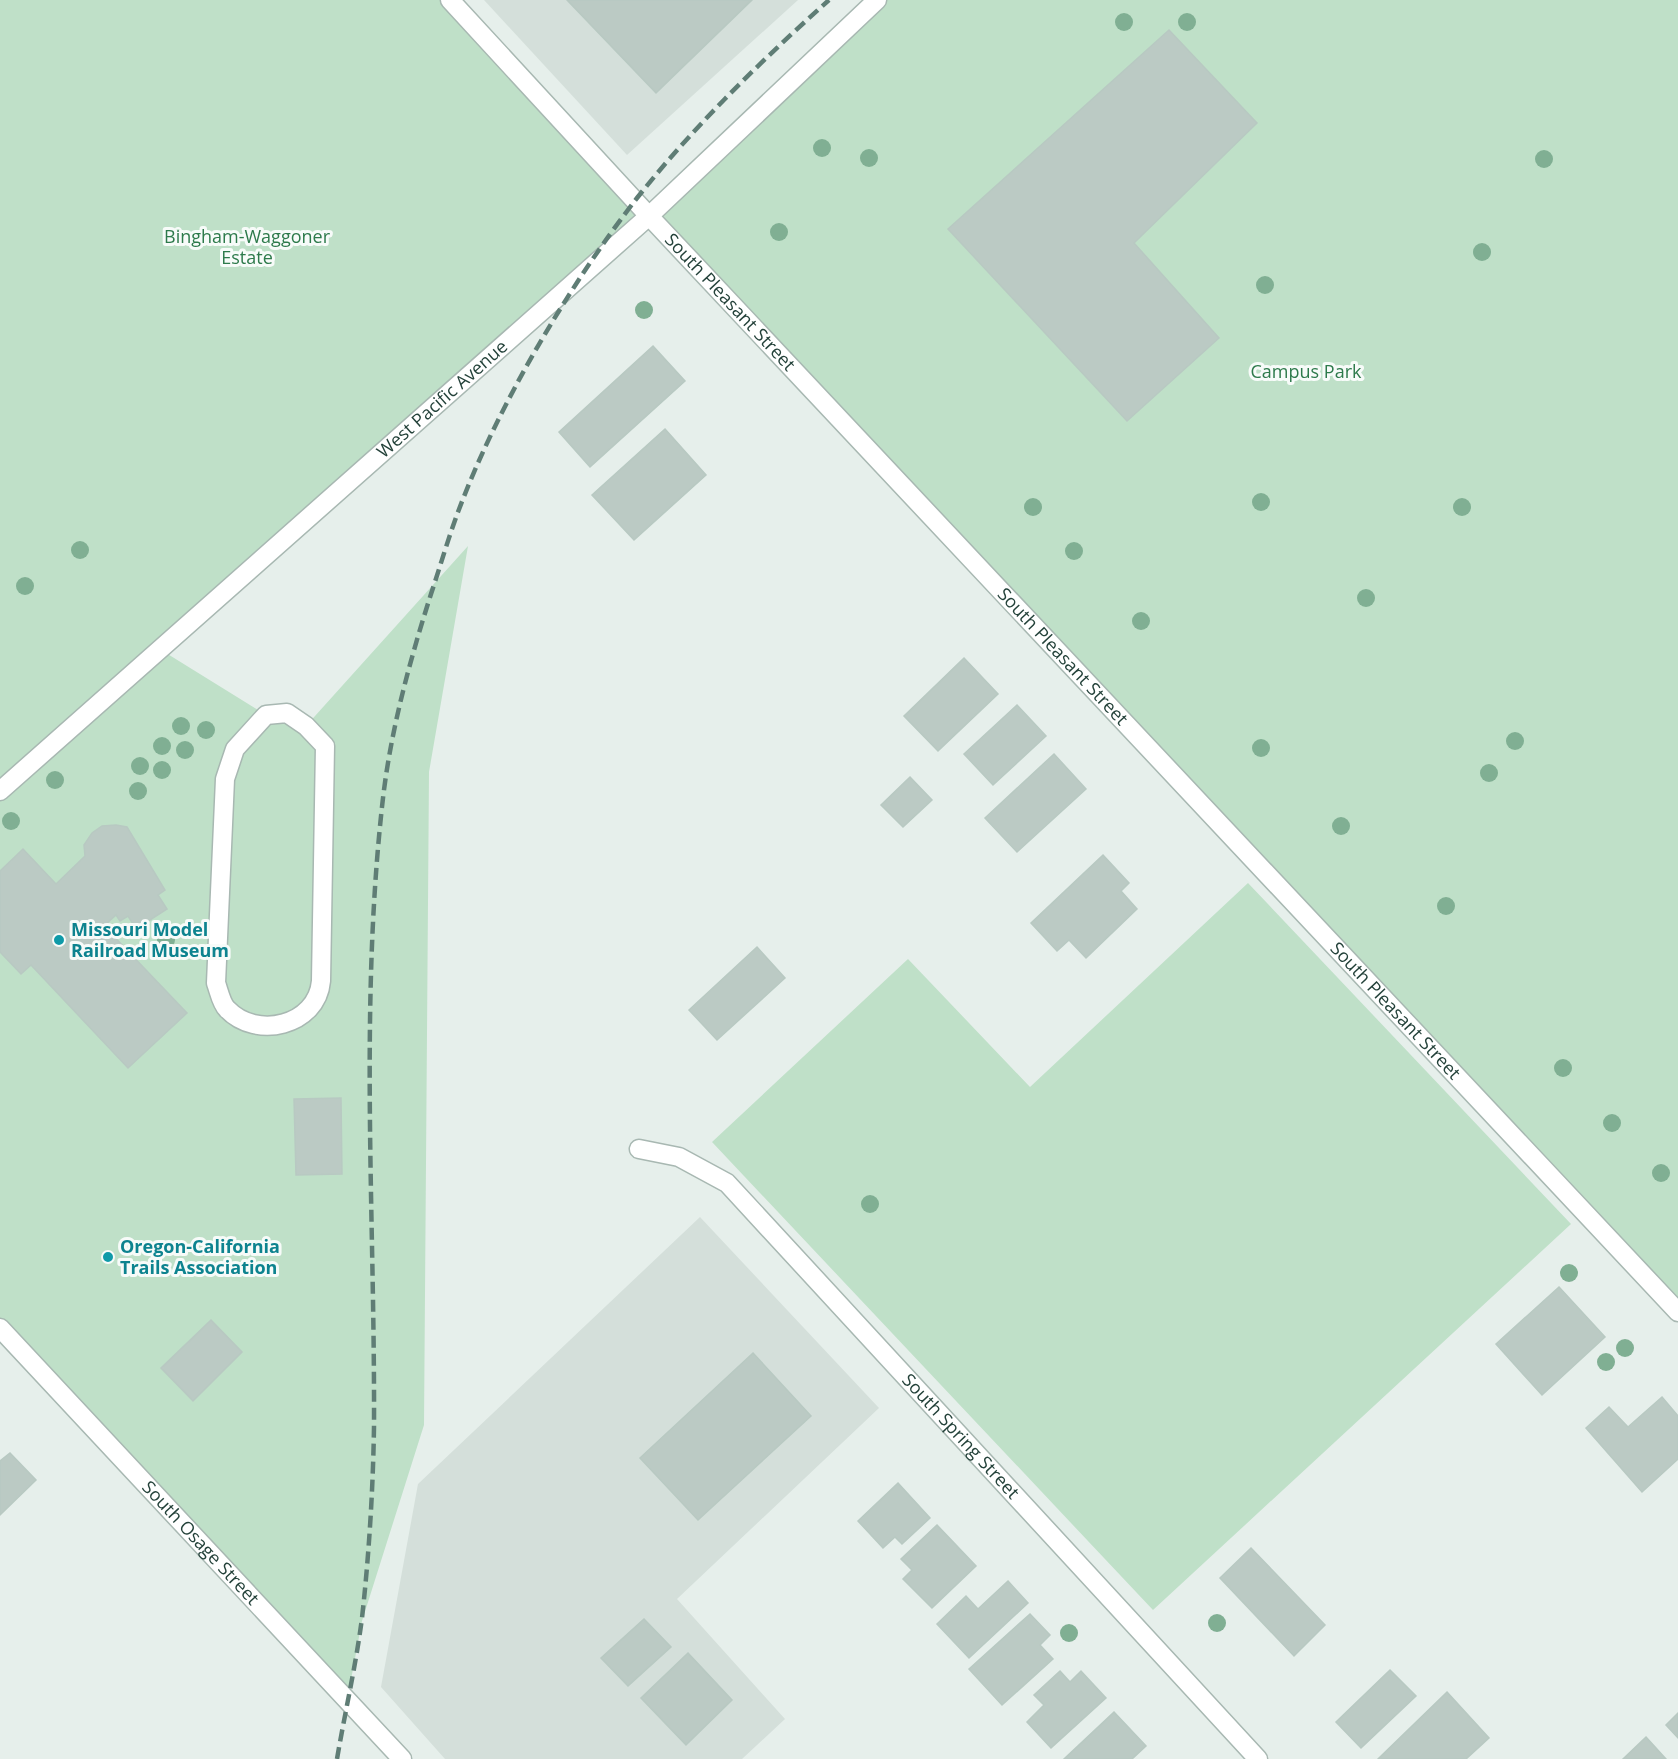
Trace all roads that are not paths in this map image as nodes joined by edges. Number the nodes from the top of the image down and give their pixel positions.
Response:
1 (450, 0) edge
2 (878, 0) edge
3 (649, 216) junction
4 (325, 746) joint
5 (0, 791) edge
6 (639, 1149) dead end
7 (1678, 1312) edge
8 (0, 1328) edge
9 (402, 1759) edge
10 (1258, 1759) edge

1 - 3 street, South Pleasant Street
2 - 3 street, West Pacific Avenue
3 - 5 street, West Pacific Avenue
3 - 7 street, South Pleasant Street
4 - 4 street
6 - 10 street, South Spring Street
8 - 9 street, South Osage Street

